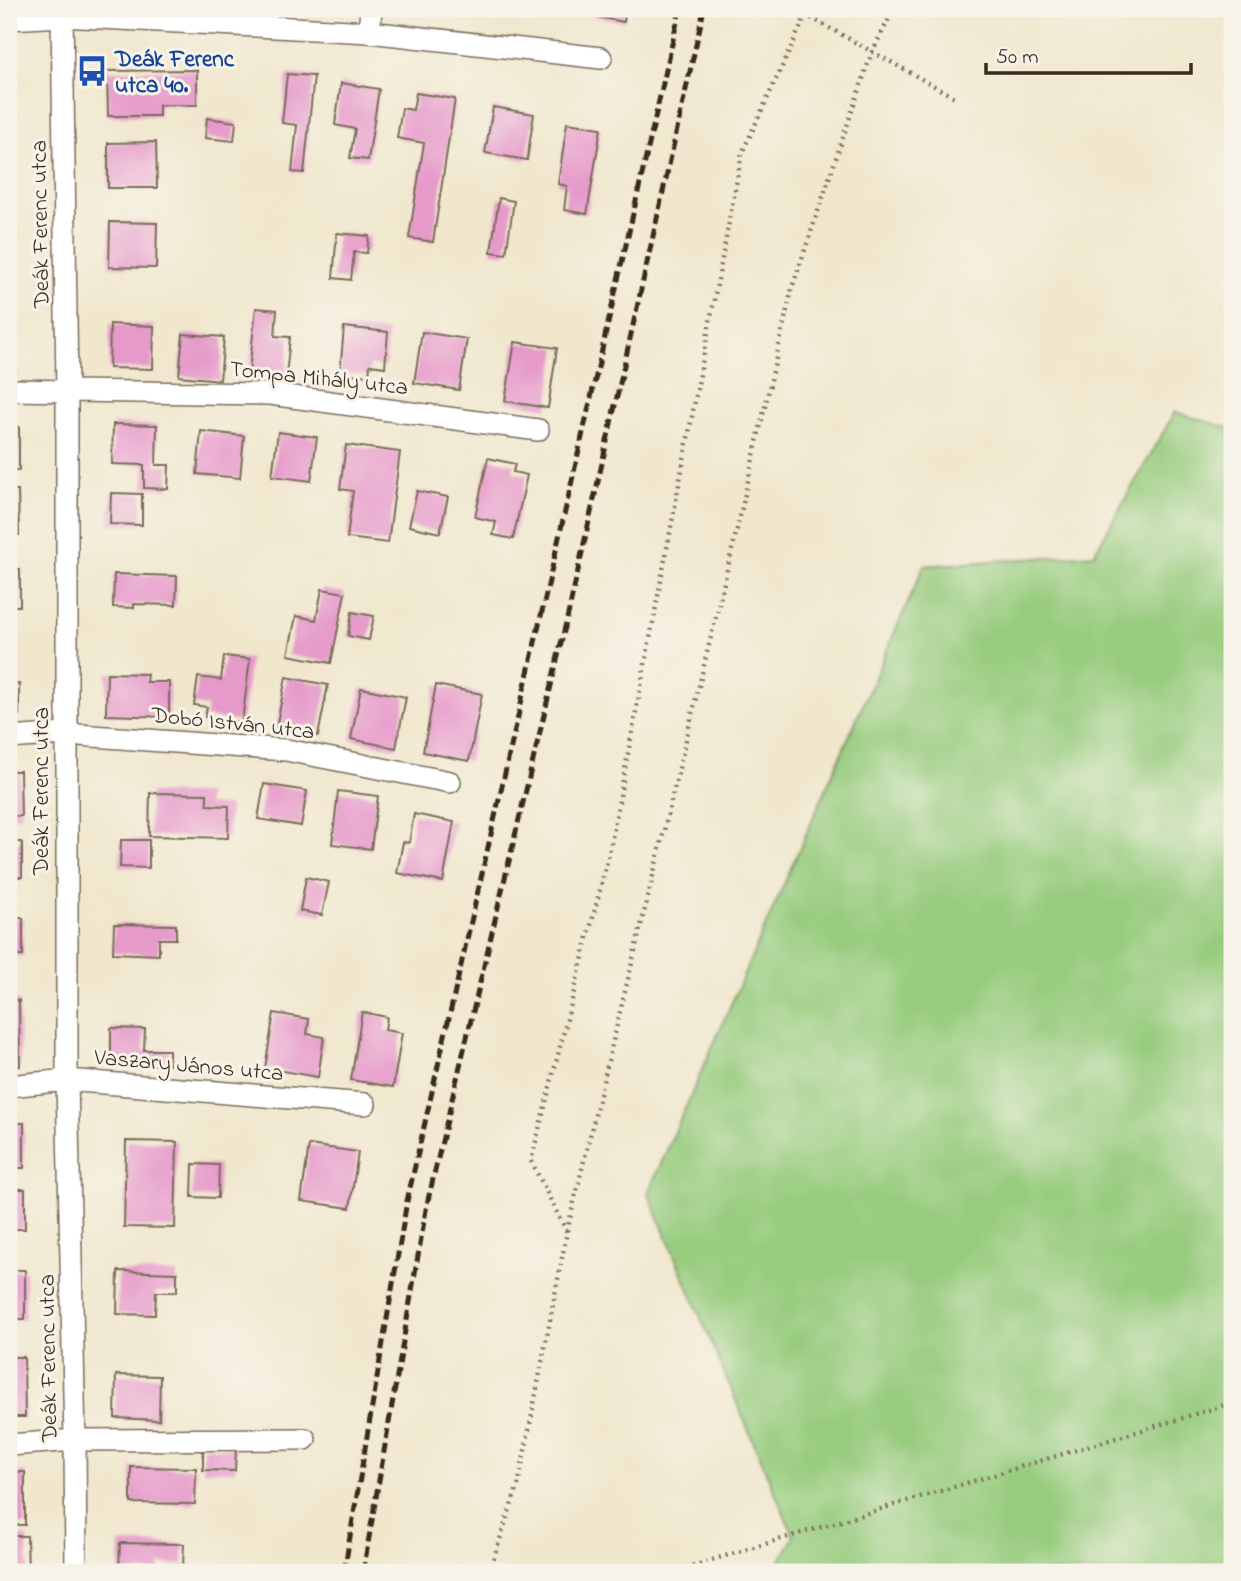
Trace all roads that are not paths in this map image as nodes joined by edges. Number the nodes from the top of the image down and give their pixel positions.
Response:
1 (371, 9) edge
2 (62, 12) edge
3 (9, 19) edge
4 (369, 32) junction
5 (601, 58) dead end
6 (9, 390) edge
7 (67, 390) junction
8 (538, 430) dead end
9 (65, 734) junction
10 (9, 738) edge
11 (450, 782) dead end
12 (67, 1080) junction
13 (9, 1086) edge
14 (365, 1104) dead end
15 (305, 1439) dead end
16 (75, 1440) junction
17 (9, 1445) edge
18 (76, 1572) edge

1 - 4 street
2 - 3 street
2 - 4 street
2 - 7 street, Deák Ferenc utca
4 - 5 street
6 - 7 street, Tompa Mihály utca
7 - 8 street, Tompa Mihály utca
7 - 9 street, Deák Ferenc utca
9 - 10 street, Dobó István utca
9 - 11 street, Dobó István utca
9 - 12 street, Deák Ferenc utca
12 - 13 street, Vaszary János utca
12 - 14 street, Vaszary János utca
12 - 16 street, Deák Ferenc utca
15 - 16 street
16 - 17 street
16 - 18 street, Deák Ferenc utca

